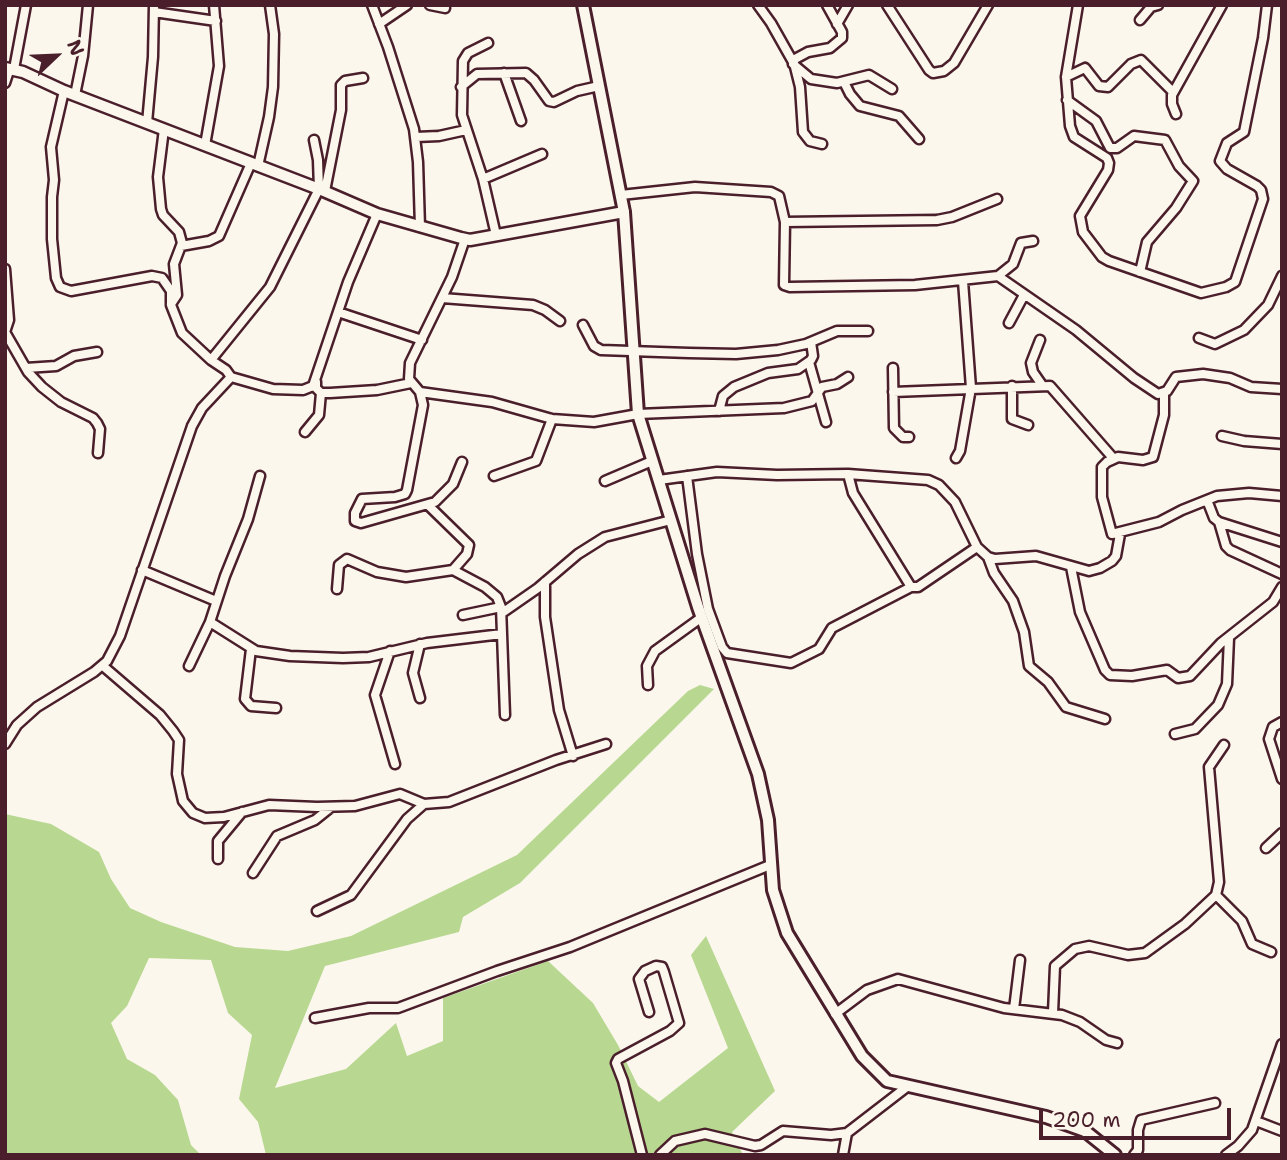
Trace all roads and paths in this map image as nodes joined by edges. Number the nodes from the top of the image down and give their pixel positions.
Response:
1 (26, 5) edge
2 (88, 5) edge
3 (214, 5) edge
4 (270, 5) edge
5 (372, 5) edge
6 (407, 5) edge
7 (430, 5) edge
8 (583, 5) edge
9 (758, 5) edge
10 (827, 5) edge
11 (848, 5) edge
12 (887, 5) edge
13 (988, 5) edge
14 (1078, 5) edge
15 (1158, 5) edge
16 (1222, 5) edge
17 (1266, 5) edge
18 (445, 8) dead end
19 (154, 9) edge
20 (1140, 20) dead end
21 (216, 21) junction
22 (379, 24) junction
23 (837, 24) junction
24 (488, 43) dead end
25 (794, 64) junction
26 (10, 69) edge
27 (504, 73) junction
28 (1066, 77) junction
29 (363, 78) dead end
30 (844, 82) junction
31 (5, 83) edge
32 (599, 86) junction
33 (461, 87) junction
34 (892, 89) dead end
35 (64, 91) junction
36 (1173, 92) junction
37 (75, 95) junction
38 (1068, 100) junction
39 (1176, 114) dead end
40 (521, 121) dead end
41 (147, 123) junction
42 (164, 129) junction
43 (466, 130) junction
44 (416, 137) junction
45 (919, 139) dead end
46 (314, 141) dead end
47 (822, 144) dead end
48 (205, 145) junction
49 (542, 154) dead end
50 (254, 165) junction
51 (483, 179) junction
52 (322, 190) junction
53 (621, 195) junction
54 (997, 199) dead end
55 (624, 212) junction
56 (377, 214) junction
57 (785, 222) junction
58 (420, 227) junction
59 (496, 235) junction
60 (465, 239) junction
61 (1033, 241) dead end
62 (181, 246) junction
63 (5, 269) edge
64 (1140, 272) junction
65 (999, 276) junction
66 (1282, 276) edge
67 (963, 281) junction
68 (1024, 295) junction
69 (442, 298) junction
70 (170, 305) junction
71 (338, 312) junction
72 (560, 321) dead end
73 (1009, 323) dead end
74 (583, 325) dead end
75 (868, 331) dead end
76 (5, 332) edge
77 (1199, 338) dead end
78 (422, 340) junction
79 (1040, 340) dead end
80 (811, 342) junction
81 (633, 350) junction
82 (97, 352) dead end
83 (211, 360) junction
84 (809, 362) junction
85 (26, 368) junction
86 (893, 368) dead end
87 (231, 377) junction
88 (848, 377) dead end
89 (316, 382) junction
90 (411, 383) junction
91 (1042, 385) junction
92 (1012, 386) junction
93 (971, 387) junction
94 (1282, 389) edge
95 (420, 392) junction
96 (893, 392) junction
97 (321, 393) junction
98 (818, 393) junction
99 (1164, 394) junction
100 (719, 411) junction
101 (638, 414) junction
102 (552, 419) junction
103 (826, 422) dead end
104 (1028, 425) dead end
105 (305, 432) dead end
106 (1222, 436) dead end
107 (909, 437) dead end
108 (1282, 444) edge
109 (98, 453) dead end
110 (956, 458) dead end
111 (1113, 458) junction
112 (652, 461) junction
113 (462, 462) dead end
114 (849, 474) junction
115 (260, 476) dead end
116 (494, 476) dead end
117 (687, 476) junction
118 (659, 480) junction
119 (604, 481) dead end
120 (1282, 496) edge
121 (1207, 500) junction
122 (428, 505) junction
123 (671, 520) junction
124 (1219, 522) junction
125 (1120, 534) junction
126 (1282, 541) edge
127 (977, 547) junction
128 (988, 557) junction
129 (1071, 567) junction
130 (142, 570) junction
131 (453, 570) junction
132 (1282, 574) edge
133 (545, 582) junction
134 (911, 587) junction
135 (1282, 587) edge
136 (337, 590) dead end
137 (216, 601) junction
138 (501, 610) junction
139 (463, 615) dead end
140 (702, 617) junction
141 (210, 622) junction
142 (502, 634) junction
143 (1229, 638) junction
144 (421, 644) junction
145 (248, 647) junction
146 (390, 652) junction
147 (103, 666) junction
148 (189, 666) dead end
149 (648, 685) dead end
150 (420, 698) dead end
151 (276, 708) dead end
152 (505, 715) dead end
153 (1105, 719) dead end
154 (1282, 722) edge
155 (1175, 734) dead end
156 (5, 744) edge
157 (606, 744) dead end
158 (1224, 745) dead end
159 (573, 756) junction
160 (395, 764) dead end
161 (1282, 779) edge
162 (424, 804) junction
163 (330, 808) junction
164 (242, 812) junction
165 (1282, 833) edge
166 (1266, 848) dead end
167 (218, 859) dead end
168 (770, 864) junction
169 (253, 873) dead end
170 (1216, 895) junction
171 (317, 911) dead end
172 (1271, 953) dead end
173 (1020, 960) dead end
174 (1014, 1009) junction
175 (649, 1012) dead end
176 (1053, 1013) junction
177 (835, 1014) junction
178 (315, 1018) dead end
179 (1117, 1043) dead end
180 (1282, 1044) edge
181 (908, 1086) junction
182 (1214, 1103) dead end
183 (1256, 1121) junction
184 (1282, 1131) edge
185 (847, 1133) junction
186 (642, 1155) edge
187 (660, 1155) edge
188 (844, 1155) edge
189 (1115, 1155) edge
190 (1134, 1155) edge
191 (1226, 1155) edge

1 - 26 street
2 - 37 street
3 - 21 street
4 - 50 street
5 - 22 street
6 - 22 street
7 - 18 street
8 - 32 main road
9 - 25 street
10 - 23 street
11 - 23 street
12 - 13 street
14 - 28 street
15 - 20 street
16 - 36 street
17 - 64 street
19 - 21 street
19 - 41 street
21 - 48 street
22 - 44 street
23 - 25 street
24 - 33 street
25 - 30 street
25 - 47 street
26 - 31 street
26 - 35 street
27 - 32 street
27 - 33 street
27 - 40 street
28 - 36 street
28 - 38 street
29 - 52 street
30 - 34 street
30 - 45 street
32 - 53 main road
33 - 43 street
35 - 37 street
35 - 70 street
36 - 39 street
37 - 41 street
38 - 64 street
38 - 64 street
41 - 42 street
42 - 48 street
42 - 62 street
43 - 44 street
43 - 51 street
44 - 58 street
46 - 52 street
48 - 50 street
49 - 51 street
50 - 52 street
50 - 62 street
51 - 59 street
52 - 56 street
52 - 83 street
53 - 55 main road
53 - 57 street
54 - 57 street
55 - 59 street
55 - 81 main road
56 - 58 street
56 - 71 street
57 - 67 street
58 - 60 street
59 - 60 street
60 - 69 street
61 - 65 street
62 - 70 street
63 - 76 street
65 - 67 street
65 - 68 street
66 - 77 street
67 - 93 street
68 - 73 street
68 - 99 street
69 - 72 street
69 - 78 street
70 - 83 street
71 - 78 street
71 - 89 street
74 - 81 street
75 - 80 street
76 - 85 street
78 - 90 street
79 - 91 street
80 - 81 street
80 - 84 street
81 - 101 main road
82 - 85 street
83 - 87 street
84 - 98 street
84 - 100 street
85 - 109 street
86 - 96 street
87 - 89 street
87 - 130 street
88 - 98 street
89 - 97 street
90 - 95 street
90 - 97 street
91 - 92 street
91 - 111 street
92 - 93 street
92 - 104 street
93 - 96 street
93 - 110 street
94 - 99 street
95 - 102 street
95 - 122 street
96 - 107 street
97 - 105 street
98 - 100 street
98 - 103 street
99 - 111 street
100 - 101 street
101 - 102 street
101 - 112 main road
102 - 116 street
106 - 108 street
111 - 125 street
112 - 118 main road
112 - 119 street
113 - 122 street
114 - 117 street
114 - 127 street
114 - 134 street
115 - 137 street
117 - 118 street
117 - 134 street
118 - 123 main road
120 - 121 street
121 - 124 street
121 - 125 street
122 - 131 street
123 - 133 street
123 - 140 main road
124 - 126 street
124 - 132 street
125 - 129 street
127 - 128 street
127 - 134 street
128 - 129 street
128 - 153 street
129 - 143 street
130 - 137 street
130 - 147 street
131 - 136 street
131 - 138 street
133 - 138 street
133 - 159 street
135 - 143 street
137 - 141 street
138 - 139 street
138 - 142 street
140 - 149 street
140 - 168 main road
141 - 145 street
141 - 148 street
142 - 144 street
142 - 152 street
143 - 155 street
144 - 146 street
144 - 150 street
145 - 146 street
145 - 151 street
146 - 160 street
147 - 156 street
147 - 164 street
154 - 161 street
157 - 159 street
158 - 170 street
159 - 162 street
162 - 163 street
162 - 171 street
163 - 164 street
163 - 169 street
164 - 167 street
165 - 166 street
168 - 177 main road
168 - 178 street
170 - 172 street
170 - 176 street
173 - 174 street
174 - 176 street
174 - 177 street
175 - 186 street
176 - 179 street
177 - 181 main road
180 - 183 street
181 - 185 street
181 - 189 main road
182 - 190 street
183 - 184 street
183 - 191 street
185 - 187 street
185 - 188 street

